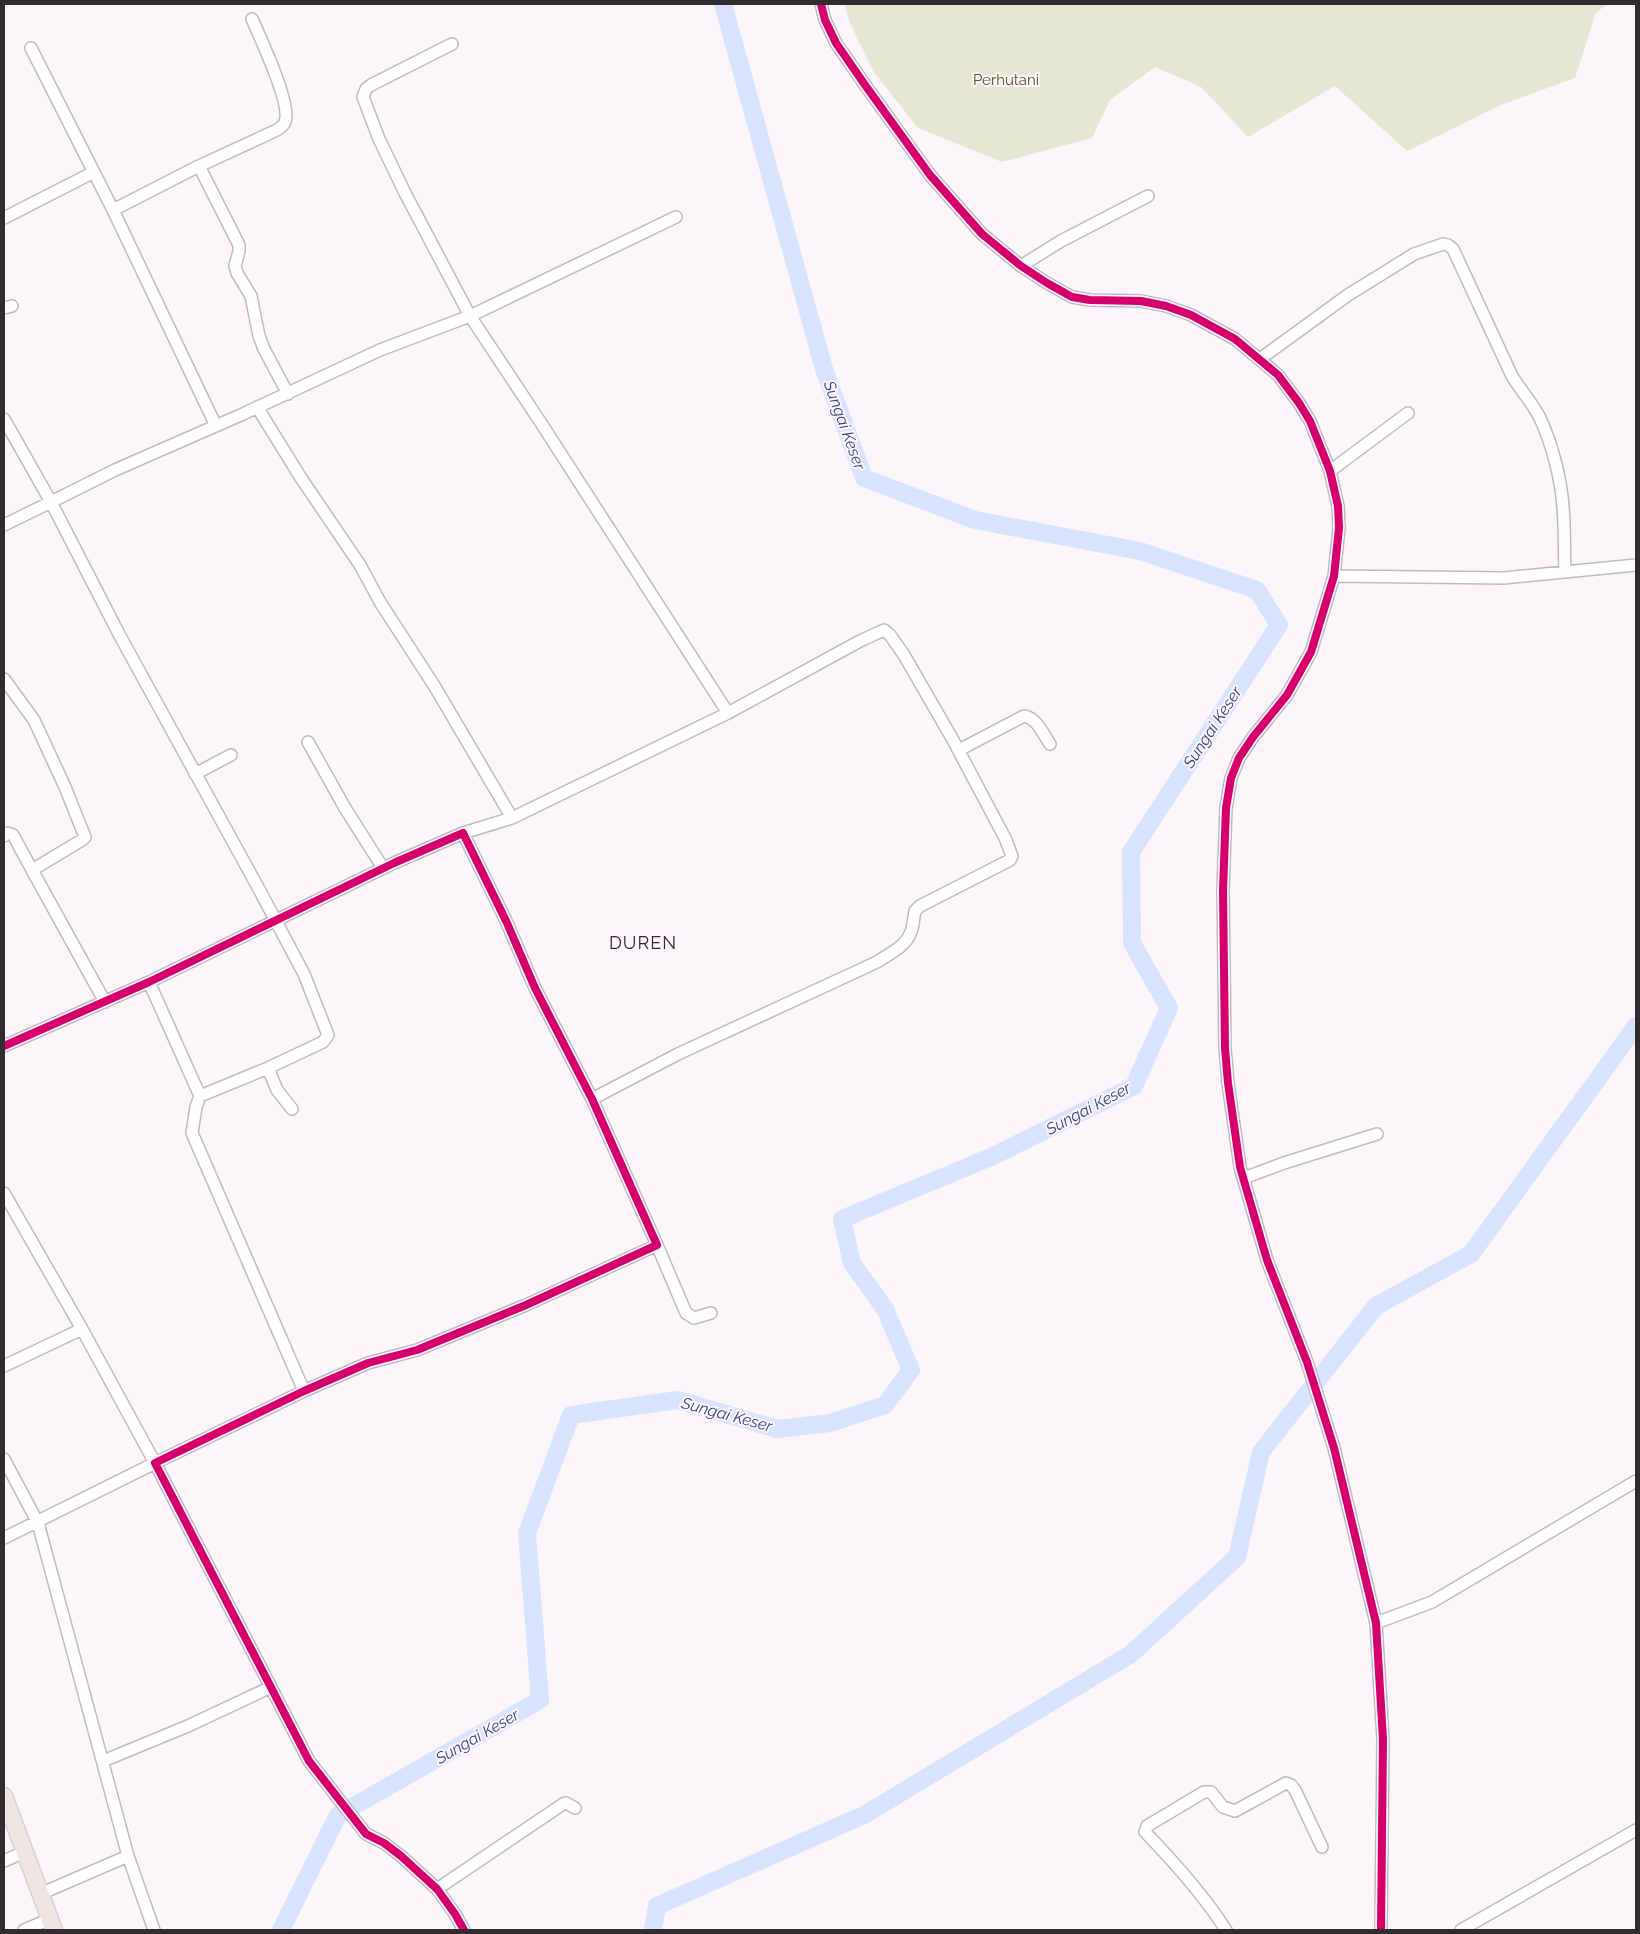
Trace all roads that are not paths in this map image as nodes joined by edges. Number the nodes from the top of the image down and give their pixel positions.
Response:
1 (820, 4) edge
2 (252, 18) dead end
3 (452, 44) dead end
4 (31, 48) dead end
5 (199, 166) junction
6 (92, 173) junction
7 (1148, 196) dead end
8 (113, 210) junction
9 (676, 217) dead end
10 (4, 218) edge
11 (1022, 266) junction
12 (470, 316) junction
13 (1260, 359) junction
14 (288, 394) junction
15 (257, 407) junction
16 (1408, 413) dead end
17 (4, 419) edge
18 (216, 426) junction
19 (1330, 471) junction
20 (51, 502) junction
21 (4, 525) edge
22 (1636, 565) edge
23 (1565, 572) junction
24 (1334, 576) junction
25 (4, 679) edge
26 (728, 713) junction
27 (308, 742) dead end
28 (1050, 744) dead end
29 (959, 750) junction
30 (231, 755) dead end
31 (195, 774) junction
32 (512, 818) junction
33 (462, 833) junction
34 (4, 836) edge
35 (383, 868) junction
36 (32, 870) junction
37 (276, 921) junction
38 (149, 982) junction
39 (105, 1002) junction
40 (4, 1046) edge
41 (268, 1068) junction
42 (200, 1096) junction
43 (592, 1099) junction
44 (292, 1109) dead end
45 (1377, 1134) dead end
46 (1244, 1178) junction
47 (4, 1193) edge
48 (657, 1245) junction
49 (711, 1313) dead end
50 (82, 1329) junction
51 (4, 1366) edge
52 (304, 1391) junction
53 (4, 1459) edge
54 (155, 1463) junction
55 (1636, 1481) edge
56 (38, 1523) junction
57 (4, 1538) edge
58 (1376, 1623) junction
59 (271, 1688) junction
60 (103, 1761) junction
61 (4, 1796) edge
62 (575, 1808) dead end
63 (1636, 1830) edge
64 (1322, 1847) dead end
65 (24, 1852) junction
66 (128, 1856) junction
67 (4, 1861) edge
68 (437, 1889) junction
69 (40, 1894) junction
70 (52, 1925) edge
71 (24, 1930) edge
72 (154, 1930) edge
73 (464, 1930) edge
74 (1226, 1930) edge
75 (1381, 1930) edge
76 (1461, 1930) edge

1 - 11 street
2 - 5 street
3 - 12 street
4 - 6 street
5 - 8 street
5 - 14 street
6 - 8 street
6 - 10 street
7 - 11 street
8 - 18 street
9 - 12 street
11 - 13 street
12 - 14 street
12 - 26 street
13 - 19 street
13 - 23 street
14 - 15 street
15 - 18 street
15 - 32 street
16 - 19 street
17 - 20 street
18 - 20 street
19 - 24 street
20 - 21 street
20 - 31 street
22 - 23 street
23 - 24 street
24 - 46 street
25 - 36 street
26 - 29 street
26 - 32 street
27 - 35 street
28 - 29 street
29 - 43 street
30 - 31 street
31 - 37 street
32 - 33 street
33 - 35 street
33 - 43 street
34 - 36 street
35 - 37 street
36 - 39 street
37 - 38 street
37 - 41 street
38 - 39 street
38 - 42 street
39 - 40 street
41 - 42 street
41 - 44 street
42 - 52 street
43 - 48 street
45 - 46 street
46 - 58 street
47 - 50 street
48 - 49 street
48 - 52 street
50 - 51 street
50 - 54 street
52 - 54 street
53 - 56 street
54 - 56 street
54 - 59 street
55 - 58 street
56 - 57 street
56 - 60 street
58 - 75 street
59 - 60 street
59 - 68 street
60 - 66 street
61 - 65 highway
62 - 68 street
63 - 76 street
64 - 74 street
65 - 67 street
65 - 69 highway
66 - 69 street
66 - 72 street
68 - 73 street
69 - 70 highway
70 - 71 street

